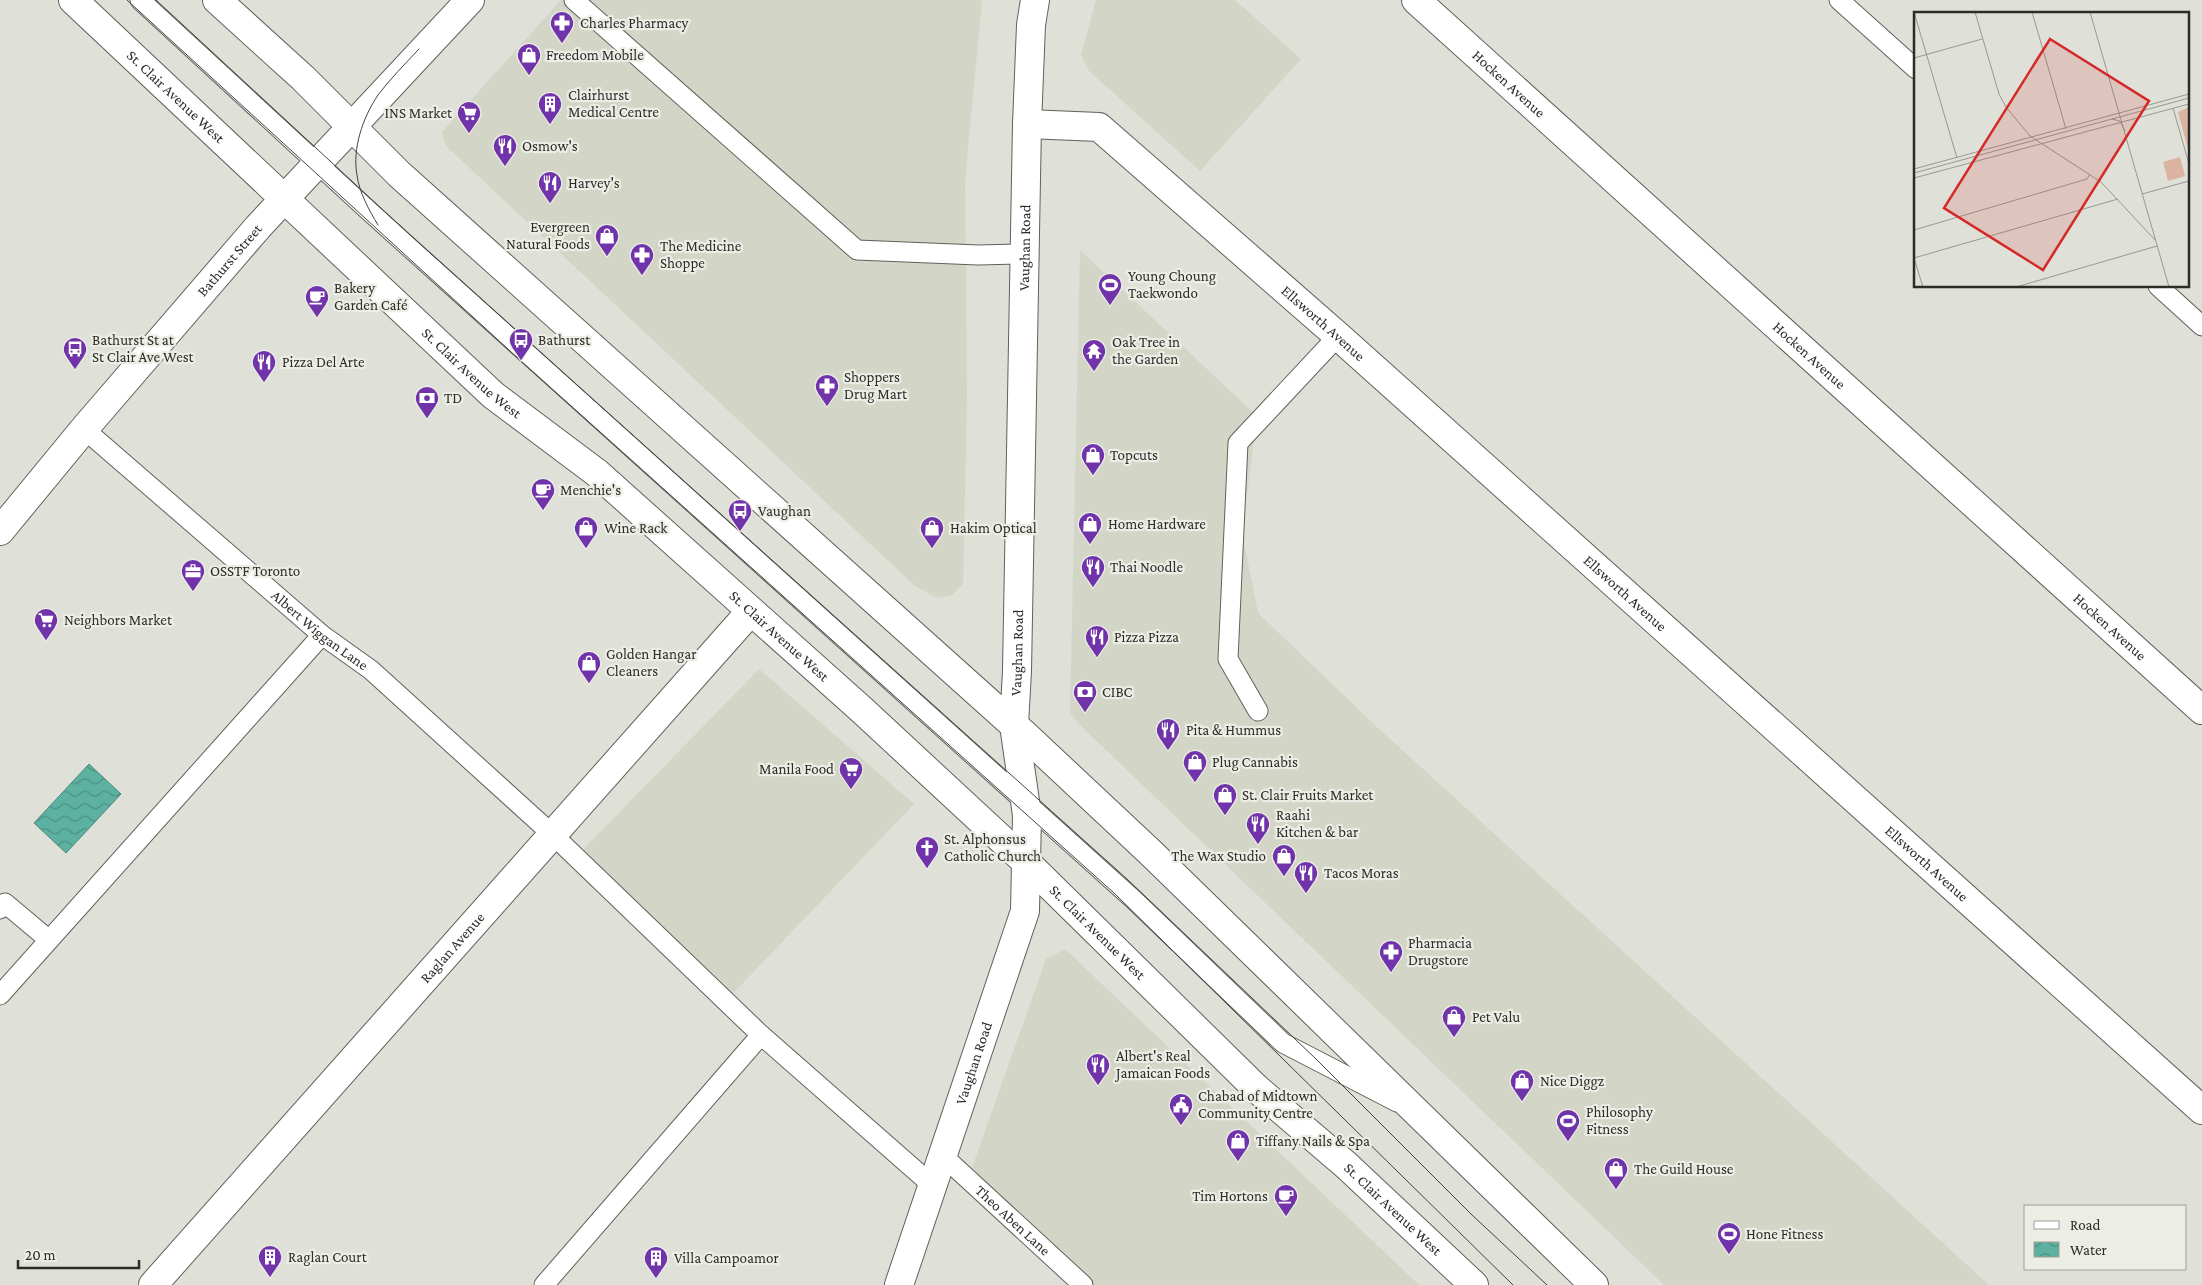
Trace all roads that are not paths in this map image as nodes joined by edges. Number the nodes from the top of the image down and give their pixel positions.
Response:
1 (73, 0) edge
2 (140, 0) edge
3 (217, 0) edge
4 (470, 0) edge
5 (574, 0) edge
6 (1035, 0) edge
7 (1416, 0) edge
8 (1840, 0) edge
9 (1914, 67) edge
10 (1027, 124) junction
11 (351, 126) junction
12 (319, 163) junction
13 (284, 199) junction
14 (1023, 254) junction
15 (2160, 288) edge
16 (2202, 326) edge
17 (1338, 336) junction
18 (84, 430) junction
19 (0, 531) edge
20 (751, 611) junction
21 (322, 635) junction
22 (2202, 710) edge
23 (1258, 711) dead end
24 (1014, 725) junction
25 (1024, 801) junction
26 (553, 835) junction
27 (1027, 863) junction
28 (0, 909) edge
29 (49, 940) junction
30 (0, 995) edge
31 (761, 1035) junction
32 (2202, 1110) edge
33 (1414, 1112) junction
34 (943, 1156) junction
35 (932, 1185) junction
36 (153, 1285) edge
37 (544, 1285) edge
38 (898, 1285) edge
39 (1083, 1285) edge
40 (1474, 1285) edge
41 (1594, 1285) edge

1 - 13 street, St. Clair Avenue West
2 - 12 lane
3 - 11 street
4 - 11 street, Bathurst Street
5 - 14 lane
6 - 10 street, Vaughan Road
7 - 22 street, Hocken Avenue
8 - 9 lane
10 - 14 street, Vaughan Road
10 - 17 street, Ellsworth Avenue
11 - 12 street, Bathurst Street
11 - 24 street
12 - 13 street, Bathurst Street
12 - 25 lane
13 - 18 street, Bathurst Street
13 - 20 street, St. Clair Avenue West
14 - 24 street, Vaughan Road
15 - 16 lane
17 - 23 lane
17 - 32 street, Ellsworth Avenue
18 - 19 street, Bathurst Street
18 - 21 lane, Albert Wiggan Lane
20 - 26 street, Raglan Avenue
20 - 27 street, St. Clair Avenue West
21 - 26 lane, Albert Wiggan Lane
21 - 29 lane
24 - 25 street, Vaughan Road
24 - 33 street
25 - 27 street, Vaughan Road
25 - 33 lane
26 - 31 lane, Albert Wiggan Lane
26 - 36 street, Raglan Avenue
27 - 34 street, Vaughan Road
27 - 40 street, St. Clair Avenue West
28 - 29 lane
29 - 30 lane
31 - 35 lane, Albert Wiggan Lane
31 - 37 lane
33 - 41 street
34 - 35 street, Vaughan Road
34 - 39 lane, Theo Aben Lane
35 - 38 street, Vaughan Road

